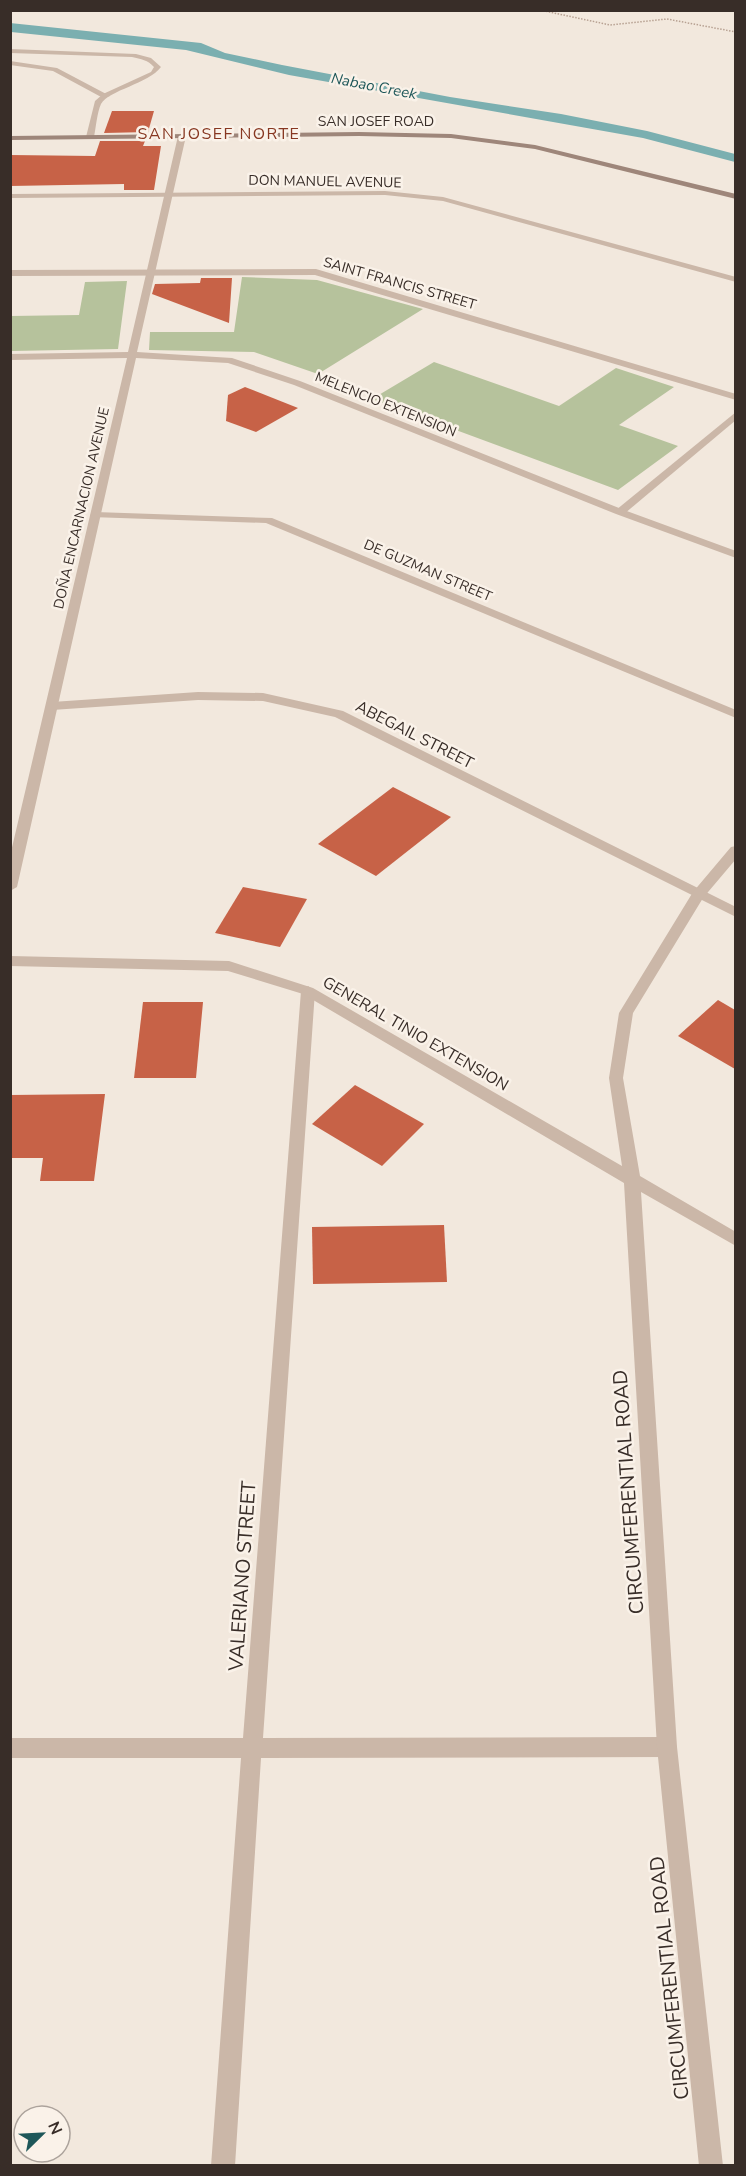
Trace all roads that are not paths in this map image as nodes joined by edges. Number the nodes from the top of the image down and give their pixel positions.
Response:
1 (10, 51) edge
2 (10, 63) edge
3 (106, 96) junction
4 (182, 136) junction
5 (90, 137) junction
6 (10, 138) edge
7 (168, 194) junction
8 (10, 196) edge
9 (735, 197) edge
10 (151, 271) junction
11 (10, 273) edge
12 (735, 280) edge
13 (132, 355) junction
14 (10, 357) edge
15 (735, 397) edge
16 (735, 415) edge
17 (620, 512) junction
18 (95, 515) junction
19 (735, 555) edge
20 (52, 706) junction
21 (735, 715) edge
22 (735, 850) edge
23 (10, 887) edge
24 (698, 895) junction
25 (735, 913) edge
26 (10, 961) edge
27 (308, 991) junction
28 (632, 1178) junction
29 (735, 1240) edge
30 (252, 1747) junction
31 (667, 1747) junction
32 (10, 1748) edge
33 (223, 2166) edge
34 (711, 2166) edge

1 - 3 street
2 - 3 street
3 - 5 street
4 - 5 main road, SAN JOSEF ROAD
4 - 7 street, DOÑA ENCARNACION AVENUE
4 - 9 main road, SAN JOSEF ROAD
5 - 6 main road, SAN JOSEF ROAD
7 - 8 street, DON MANUEL AVENUE
7 - 10 street, DOÑA ENCARNACION AVENUE
7 - 12 street, DON MANUEL AVENUE
10 - 11 street, SAINT FRANCIS STREET
10 - 13 street, DOÑA ENCARNACION AVENUE
10 - 15 street, SAINT FRANCIS STREET
13 - 14 street, MELENCIO EXTENSION
13 - 17 street, MELENCIO EXTENSION
13 - 18 street, DOÑA ENCARNACION AVENUE
16 - 17 street
17 - 19 street, MELENCIO EXTENSION
18 - 20 street, DOÑA ENCARNACION AVENUE
18 - 21 street, DE GUZMAN STREET
20 - 23 street, DOÑA ENCARNACION AVENUE
20 - 24 street, ABEGAIL STREET
22 - 24 street, CIRCUMFERENTIAL ROAD
24 - 25 street, ABEGAIL STREET
24 - 28 street, CIRCUMFERENTIAL ROAD
26 - 27 street, GENERAL TINIO EXTENSION
27 - 28 street, GENERAL TINIO EXTENSION
27 - 30 street, VALERIANO STREET
28 - 29 street, GENERAL TINIO EXTENSION
28 - 31 street, CIRCUMFERENTIAL ROAD
30 - 31 street
30 - 32 street
30 - 33 street, VALERIANO STREET
31 - 34 street, CIRCUMFERENTIAL ROAD

